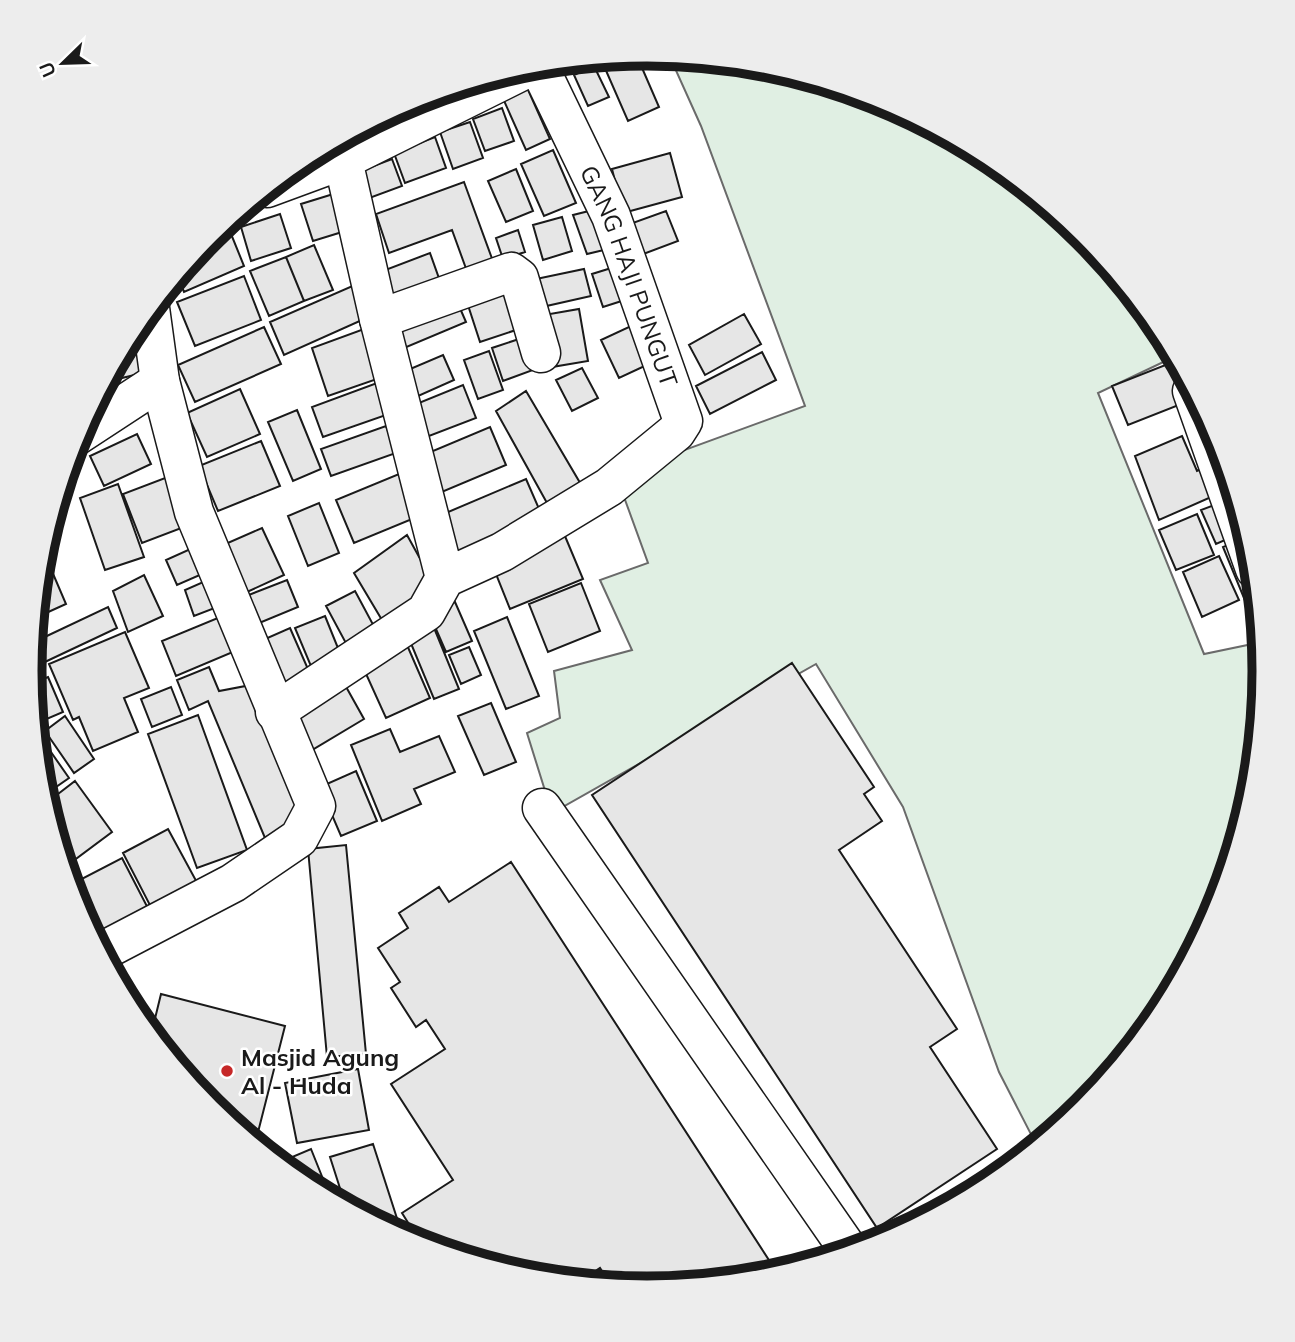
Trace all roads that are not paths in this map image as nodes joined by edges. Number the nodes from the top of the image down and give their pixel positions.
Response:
1 (543, 75) edge
2 (474, 91) edge
3 (344, 148) edge
4 (341, 149) edge
5 (379, 319) junction
6 (152, 323) edge
7 (541, 353) dead end
8 (160, 381) junction
9 (95, 424) edge
10 (445, 578) junction
11 (275, 712) junction
12 (542, 808) dead end
13 (109, 948) edge
14 (844, 1243) edge

1 - 10 street, GANG HAJI PUNGUT
2 - 3 street, GANG HAJI PUNGUT
4 - 5 street
5 - 7 street
5 - 10 street
6 - 8 street
8 - 9 street
8 - 11 street
10 - 11 street
11 - 13 street
12 - 14 street

